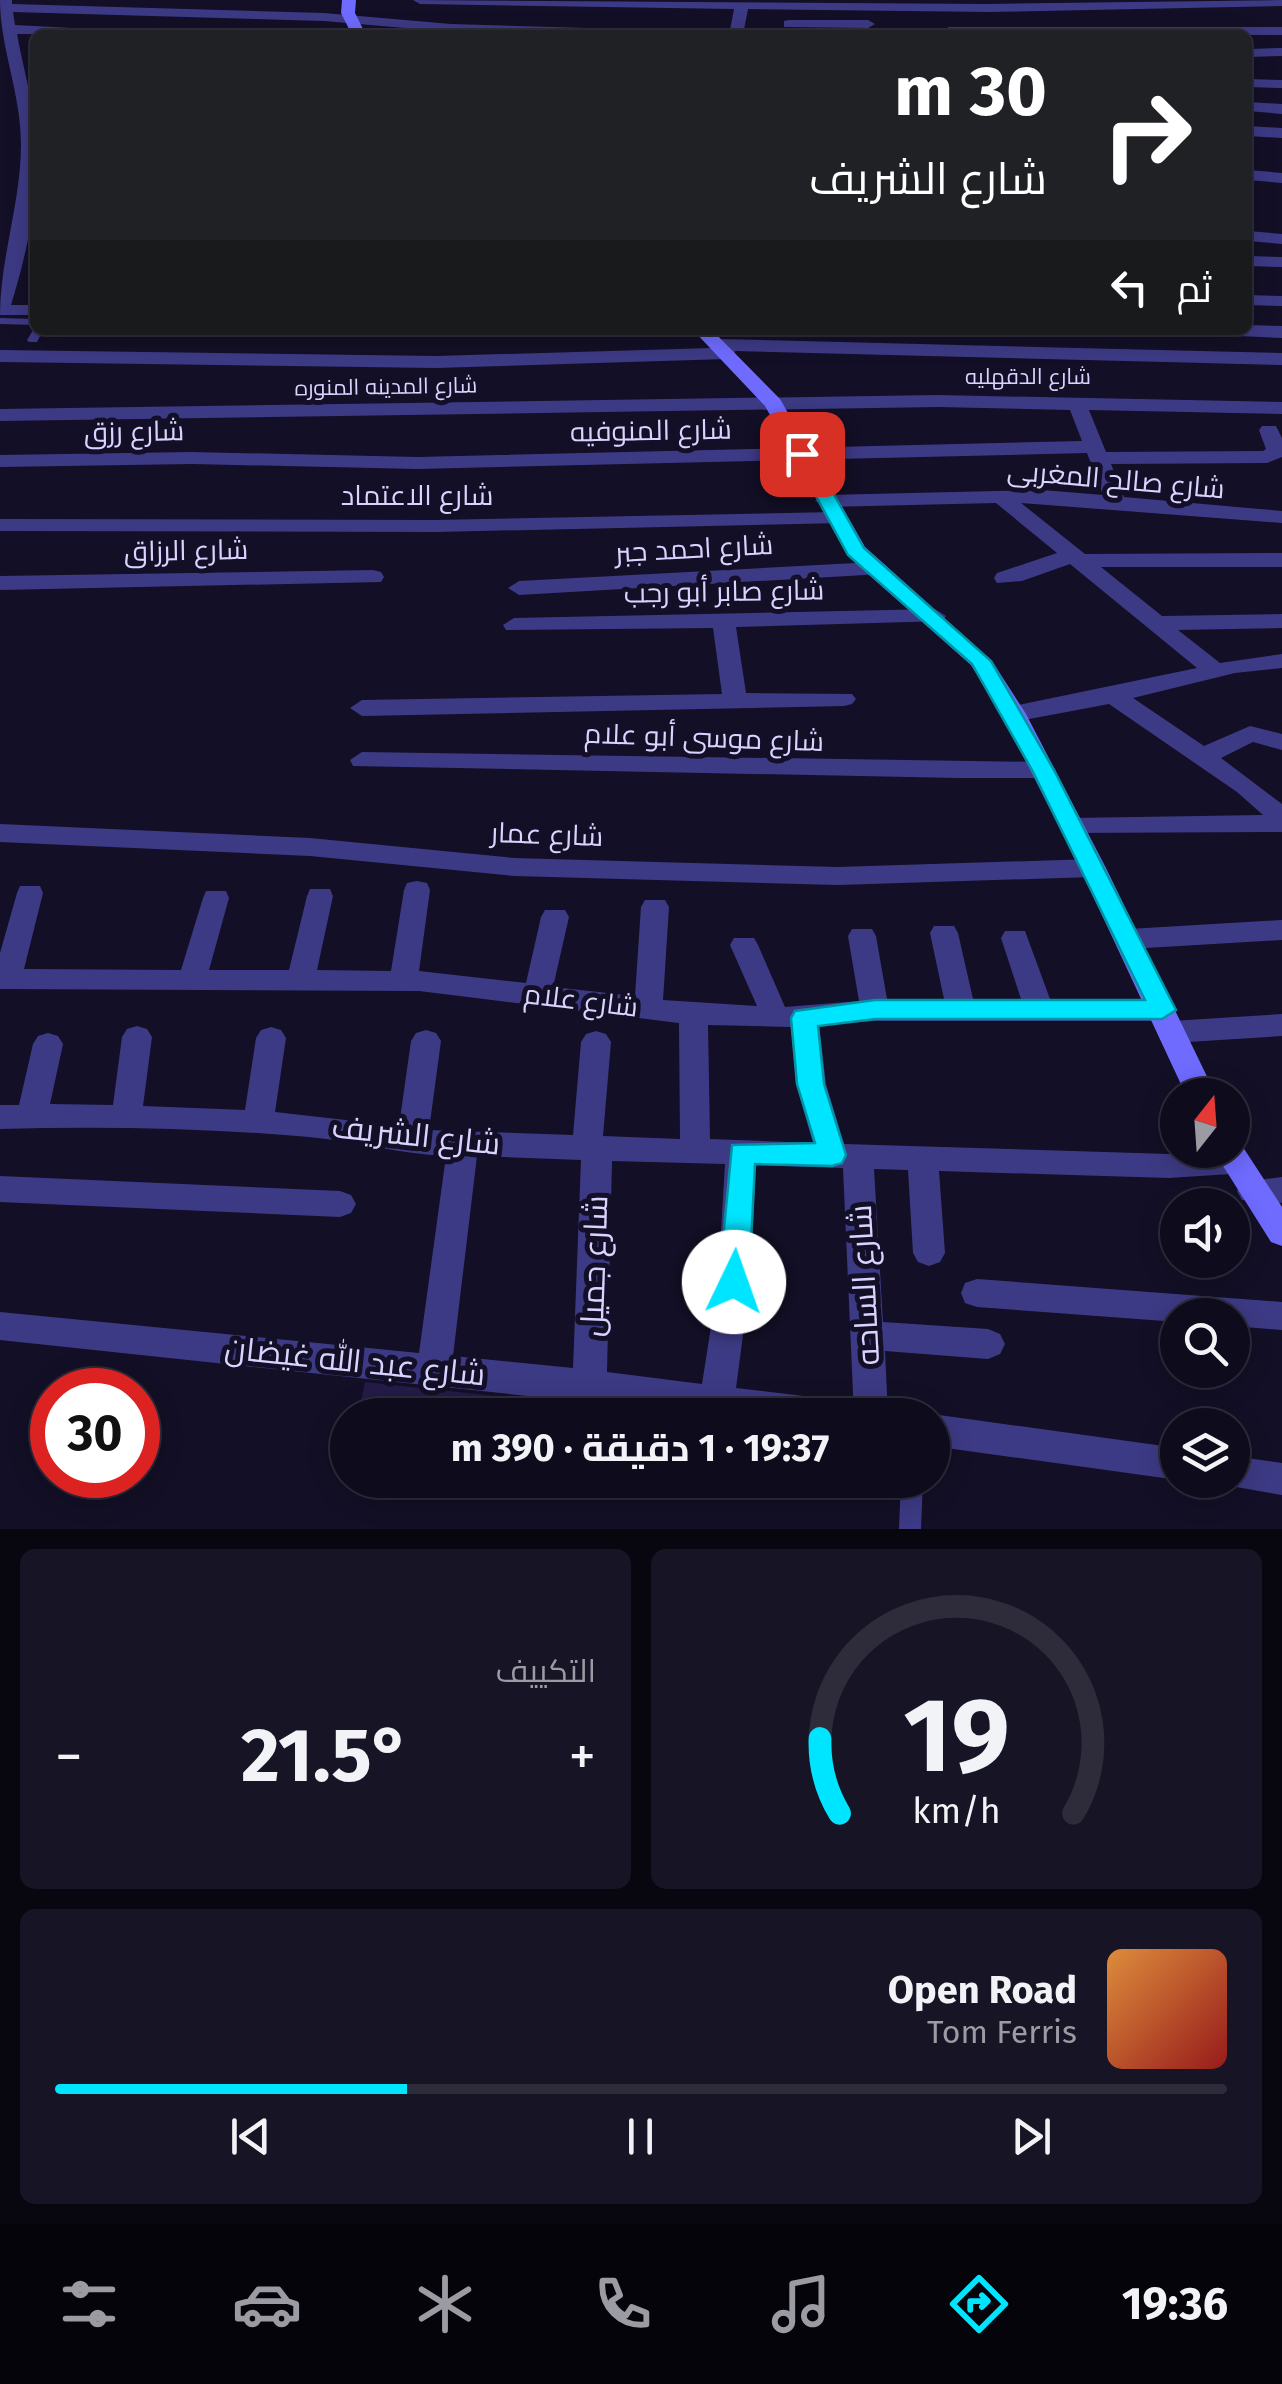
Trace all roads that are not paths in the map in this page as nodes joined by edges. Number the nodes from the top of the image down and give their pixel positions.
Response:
1 (349, 0) edge
2 (420, 0) edge
3 (470, 0) edge
4 (1282, 2) edge
5 (742, 3) edge
6 (870, 3) edge
7 (4, 4) edge
8 (351, 19) junction
9 (789, 24) dead end
10 (5, 29) edge
11 (30, 30) edge
12 (356, 30) edge
13 (433, 30) edge
14 (737, 30) edge
15 (864, 30) edge
16 (1252, 30) edge
17 (1282, 30) edge
18 (1282, 52) edge
19 (1252, 54) edge
20 (1252, 71) edge
21 (1282, 71) edge
22 (28, 78) edge
23 (0, 79) edge
24 (1252, 83) edge
25 (1282, 84) edge
26 (1252, 95) edge
27 (1282, 96) edge
28 (30, 107) edge
29 (1252, 107) edge
30 (1282, 108) edge
31 (1252, 131) edge
32 (1282, 133) edge
33 (30, 166) edge
34 (1252, 175) edge
35 (1282, 178) edge
36 (28, 192) edge
37 (1252, 236) edge
38 (1282, 239) edge
39 (26, 245) edge
40 (1252, 261) edge
41 (1282, 262) edge
42 (11, 274) junction
43 (30, 274) edge
44 (1252, 300) edge
45 (1282, 301) edge
46 (0, 310) edge
47 (30, 310) edge
48 (0, 322) edge
49 (30, 322) edge
50 (1252, 331) edge
51 (1282, 332) edge
52 (716, 343) edge
53 (0, 356) edge
54 (1282, 359) edge
55 (1076, 401) junction
56 (773, 403) junction
57 (1282, 408) edge
58 (0, 415) edge
59 (1268, 430) dead end
60 (1097, 453) junction
61 (802, 454) junction
62 (269, 460) joint
63 (0, 462) edge
64 (1001, 497) junction
65 (1116, 502) junction
66 (831, 510) junction
67 (1270, 518) edge
68 (0, 525) edge
69 (1076, 558) junction
70 (1280, 560) edge
71 (874, 569) junction
72 (374, 576) dead end
73 (1005, 578) dead end
74 (0, 583) edge
75 (518, 588) dead end
76 (935, 616) junction
77 (724, 621) junction
78 (1282, 621) edge
79 (1156, 623) junction
80 (514, 625) dead end
81 (1282, 660) edge
82 (1214, 670) junction
83 (1114, 696) junction
84 (844, 699) dead end
85 (736, 701) junction
86 (362, 708) dead end
87 (1014, 714) junction
88 (1282, 742) edge
89 (1200, 758) junction
90 (362, 760) dead end
91 (1043, 770) junction
92 (1282, 820) edge
93 (1072, 827) junction
94 (0, 832) edge
95 (1093, 868) junction
96 (417, 890) dead end
97 (30, 893) dead end
98 (320, 896) dead end
99 (216, 898) dead end
100 (655, 907) dead end
101 (556, 917) dead end
102 (1282, 930) edge
103 (944, 933) dead end
104 (862, 936) dead end
105 (1014, 938) dead end
106 (1129, 939) junction
107 (744, 945) dead end
108 (3, 979) edge
109 (301, 980) junction
110 (192, 981) junction
111 (404, 981) junction
112 (537, 995) junction
113 (648, 1009) junction
114 (875, 1010) junction
115 (961, 1010) junction
116 (1039, 1010) junction
117 (693, 1014) junction
118 (790, 1018) junction
119 (1167, 1021) junction
120 (1282, 1024) edge
121 (137, 1038) dead end
122 (271, 1038) dead end
123 (426, 1041) dead end
124 (596, 1042) dead end
125 (48, 1044) dead end
126 (1193, 1078) edge
127 (32, 1115) junction
128 (0, 1117) edge
129 (126, 1117) junction
130 (258, 1122) junction
131 (412, 1142) junction
132 (462, 1144) junction
133 (592, 1147) junction
134 (694, 1151) junction
135 (742, 1152) junction
136 (845, 1156) junction
137 (1160, 1157) edge
138 (924, 1158) junction
139 (1244, 1168) edge
140 (0, 1189) edge
141 (1268, 1190) edge
142 (340, 1204) dead end
143 (1282, 1233) edge
144 (929, 1254) dead end
145 (977, 1293) dead end
146 (1282, 1316) edge
147 (0, 1326) edge
148 (866, 1335) junction
149 (988, 1344) dead end
150 (434, 1369) junction
151 (590, 1385) junction
152 (708, 1398) edge
153 (717, 1398) edge
154 (870, 1398) edge
155 (950, 1432) edge
156 (1160, 1462) edge
157 (1250, 1475) edge
158 (1282, 1479) edge
159 (911, 1498) edge
160 (910, 1529) edge

1 - 8 main road
2 - 3 street
3 - 5 street
4 - 6 street
5 - 6 street
5 - 14 street
6 - 15 street
7 - 8 street
7 - 10 street
8 - 12 main road
8 - 13 street
9 - 15 street
10 - 11 street
10 - 22 street
16 - 17 street
18 - 19 street
20 - 21 street
22 - 23 street
22 - 28 street
24 - 25 street
26 - 27 street
29 - 30 street
31 - 32 street
33 - 36 street
34 - 35 street
36 - 39 street
37 - 38 street
39 - 42 street
40 - 41 street
42 - 43 street
42 - 46 street
44 - 45 street
46 - 47 street
48 - 49 lane
50 - 51 street
52 - 53 street
52 - 54 street
52 - 56 main road
55 - 56 street, شارع الدقهليه
55 - 57 street, شارع الدقهليه
55 - 60 street
56 - 58 street, شارع المدينه المنوره
56 - 61 main road
59 - 60 street, شارع المنوفيه
60 - 61 street, شارع المنوفيه
60 - 65 street
61 - 62 street, شارع المنوفيه
61 - 66 main road
62 - 63 street, شارع رزق
64 - 65 street, شارع صالح المغربى
64 - 66 street, شارع صالح المغربى
64 - 69 street
65 - 67 street, شارع صالح المغربى
66 - 68 street, شارع الاعتماد
66 - 71 main road
67 - 70 street
69 - 70 street
69 - 73 street
69 - 79 street
71 - 75 street, شارع احمد جبر
71 - 76 main road
72 - 74 street, شارع الرزاق
76 - 77 street, شارع صابر أبو رجب
76 - 87 main road
77 - 80 street, شارع صابر أبو رجب
77 - 85 street
78 - 79 street
79 - 82 street
81 - 82 street
82 - 83 street
83 - 87 street
83 - 89 street
84 - 85 street
85 - 86 street
87 - 91 main road
88 - 89 street
89 - 92 street
90 - 91 street, شارع موسى أبو علام
91 - 93 main road
92 - 93 street
93 - 95 main road
94 - 95 street, شارع عمار
95 - 106 main road
96 - 111 street
97 - 108 street
98 - 109 street
99 - 110 street
100 - 113 street
101 - 112 street
102 - 106 street
103 - 115 street
104 - 114 street
105 - 116 street
106 - 119 main road
107 - 118 street
108 - 110 street, شارع علام
109 - 110 street, شارع علام
109 - 111 street, شارع علام
111 - 112 street, شارع علام
112 - 113 street, شارع علام
113 - 117 street, شارع علام
114 - 115 street, شارع علام
114 - 118 street, شارع علام
115 - 116 street, شارع علام
116 - 119 street, شارع علام
117 - 118 street, شارع علام
117 - 134 street
118 - 136 street
119 - 120 street, شارع علام
119 - 126 main road
121 - 129 street
122 - 130 street
123 - 131 street
124 - 133 street, شارع جميل
125 - 127 street
127 - 128 street, شارع الشريف
127 - 129 street, شارع الشريف
129 - 130 street, شارع الشريف
130 - 131 street, شارع الشريف
131 - 132 street, شارع الشريف
132 - 133 street, شارع الشريف
132 - 150 street
133 - 134 street, شارع الشريف
133 - 151 street, شارع جميل
134 - 135 street, شارع الشريف
135 - 136 street, شارع الشريف
135 - 153 street
136 - 138 street, شارع الشريف
136 - 148 street, شارع الساحه
137 - 138 street, شارع الشريف
138 - 144 street
139 - 141 main road
140 - 142 street
141 - 143 main road
145 - 146 street
147 - 150 street, شارع عبد الله غيضان
148 - 149 street
148 - 154 street, شارع الساحه
150 - 151 street, شارع عبد الله غيضان
151 - 152 street, شارع عبد الله غيضان
155 - 156 street
157 - 158 street
159 - 160 lane

